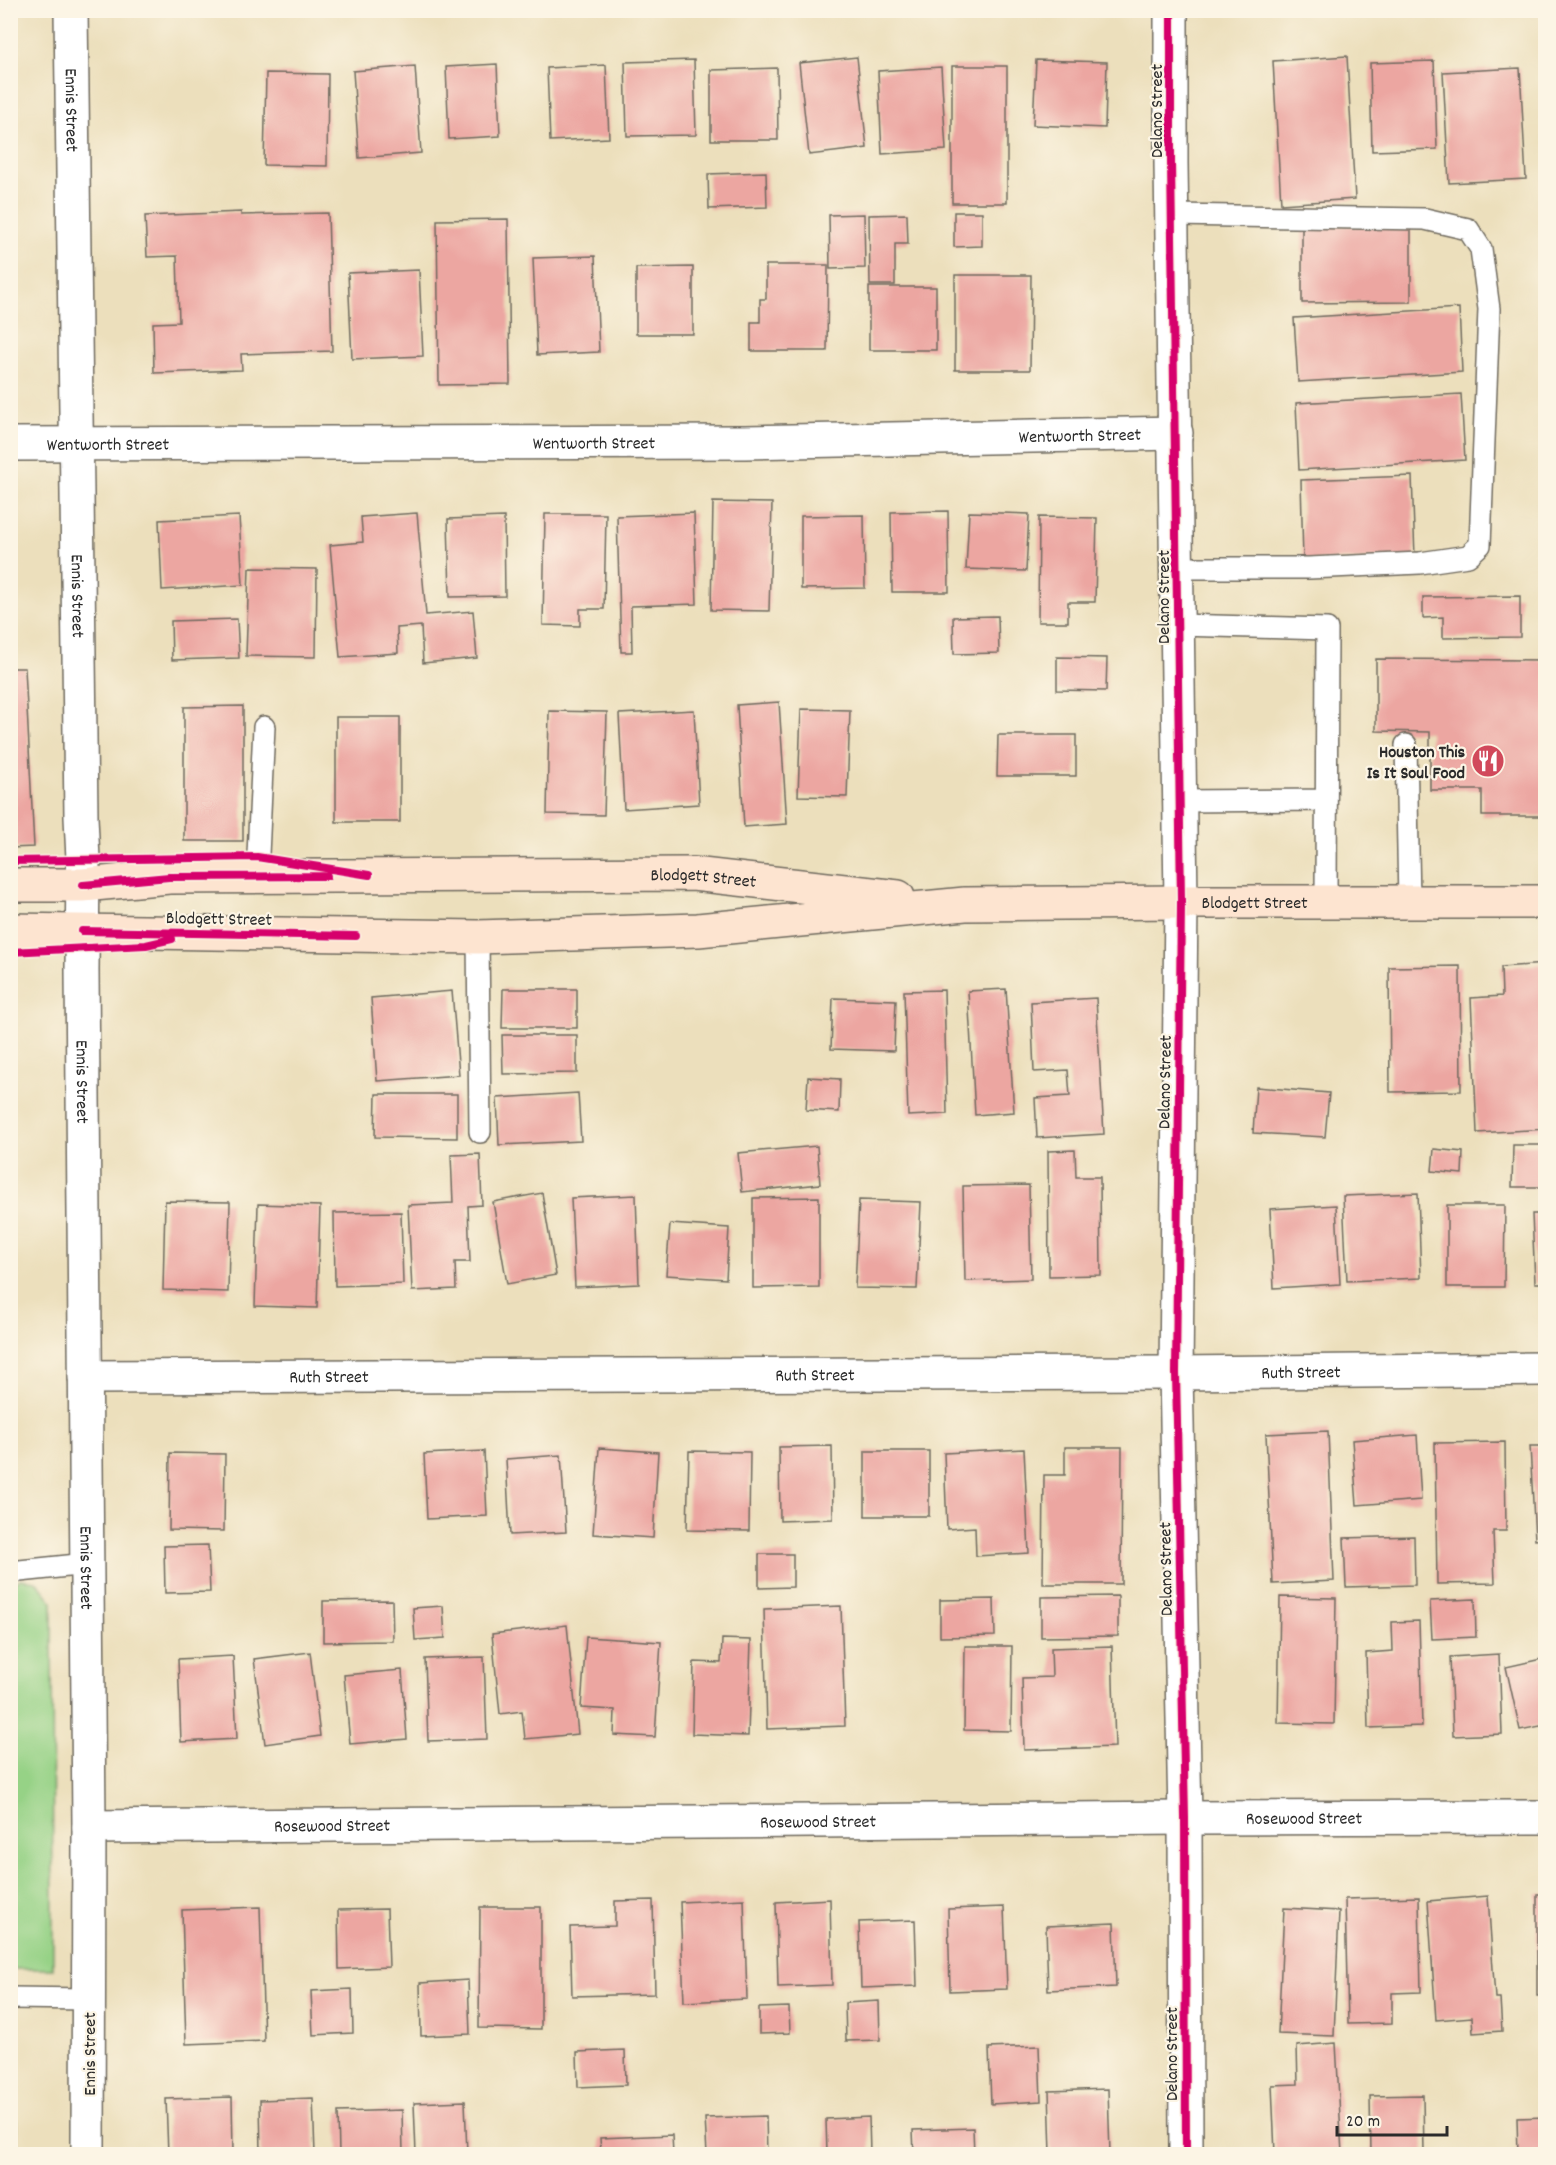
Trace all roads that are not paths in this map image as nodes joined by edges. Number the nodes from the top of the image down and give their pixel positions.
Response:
1 (71, 10) edge
2 (1171, 10) edge
3 (1173, 216) junction
4 (1176, 433) junction
5 (76, 443) junction
6 (10, 444) edge
7 (1178, 568) junction
8 (1178, 625) junction
9 (264, 727) dead end
10 (1406, 745) dead end
11 (1180, 801) junction
12 (1326, 801) junction
13 (257, 876) junction
14 (10, 885) edge
15 (83, 885) junction
16 (1181, 902) junction
17 (1326, 902) junction
18 (1408, 902) junction
19 (1545, 902) edge
20 (965, 904) junction
21 (10, 930) edge
22 (82, 931) junction
23 (477, 937) junction
24 (480, 1132) dead end
25 (1545, 1369) edge
26 (1176, 1373) junction
27 (85, 1377) junction
28 (87, 1564) junction
29 (10, 1572) edge
30 (1545, 1817) edge
31 (1185, 1818) junction
32 (89, 1827) junction
33 (10, 1998) edge
34 (89, 1999) junction
35 (88, 2154) edge
36 (1186, 2154) edge

1 - 5 street, Ennis Street
2 - 3 street, Delano Street
3 - 4 street, Delano Street
3 - 7 lane
4 - 5 street, Wentworth Street
4 - 7 street, Delano Street
5 - 6 street, Wentworth Street
5 - 15 street, Ennis Street
7 - 8 street, Delano Street
8 - 11 street, Delano Street
8 - 12 lane
9 - 13 lane
10 - 18 lane
11 - 12 lane
11 - 16 street, Delano Street
12 - 17 lane
13 - 15 main road, Blodgett Street
13 - 20 main road, Blodgett Street
14 - 15 main road, Blodgett Street
15 - 22 street, Ennis Street
16 - 17 main road, Blodgett Street
16 - 20 main road, Blodgett Street
16 - 26 street, Delano Street
17 - 18 main road, Blodgett Street
18 - 19 main road, Blodgett Street
20 - 23 main road, Blodgett Street
21 - 22 main road, Blodgett Street
22 - 23 main road, Blodgett Street
22 - 27 street, Ennis Street
23 - 24 lane
25 - 26 street, Ruth Street
26 - 27 street, Ruth Street
26 - 31 street, Delano Street
27 - 28 street, Ennis Street
28 - 29 lane
28 - 32 street, Ennis Street
30 - 31 street, Rosewood Street
31 - 32 street, Rosewood Street
31 - 36 street, Delano Street
32 - 34 street, Ennis Street
33 - 34 lane
34 - 35 street, Ennis Street

